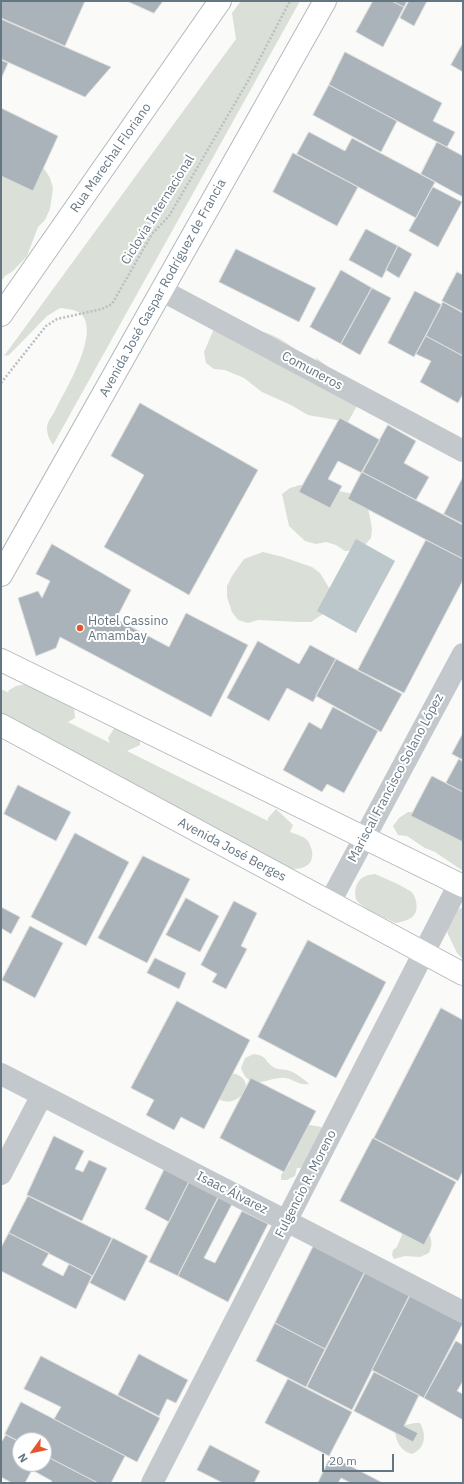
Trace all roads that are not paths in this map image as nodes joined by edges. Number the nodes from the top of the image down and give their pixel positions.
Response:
1 (220, 1) edge
2 (325, 1) edge
3 (161, 290) junction
4 (1, 314) edge
5 (463, 451) edge
6 (1, 575) edge
7 (463, 654) edge
8 (1, 660) edge
9 (1, 725) edge
10 (364, 838) junction
11 (461, 885) edge
12 (330, 902) junction
13 (424, 953) junction
14 (463, 974) edge
15 (1, 1074) edge
16 (42, 1095) junction
17 (1, 1174) edge
18 (286, 1221) junction
19 (463, 1312) edge
20 (152, 1483) edge

1 - 4 main road, Rua Marechal Floriano
2 - 3 main road, Avenida José Gaspar Rodríguez de Francia
3 - 5 street, Comuneros
3 - 6 main road, Avenida José Gaspar Rodríguez de Francia
7 - 10 street, Mariscal Francisco Solano López
8 - 10 main road
9 - 12 main road, Avenida José Berges
10 - 11 main road
10 - 12 street, Mariscal Francisco Solano López
11 - 13 street, Fulgencio R. Moreno
12 - 13 main road, Avenida José Berges
13 - 14 main road, Avenida José Berges
13 - 18 street, Fulgencio R. Moreno
15 - 16 street, Isaac Álvarez
16 - 17 street
16 - 18 street, Isaac Álvarez
18 - 19 street, Isaac Álvarez
18 - 20 street, Fulgencio R. Moreno

